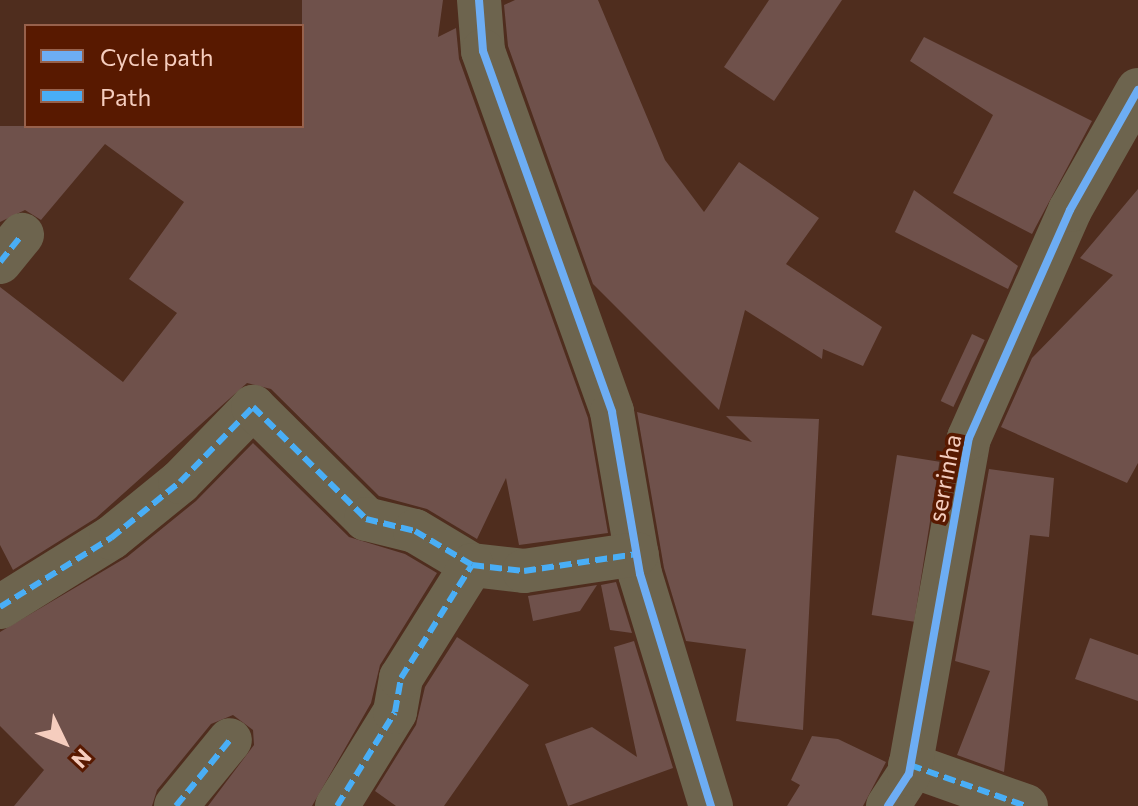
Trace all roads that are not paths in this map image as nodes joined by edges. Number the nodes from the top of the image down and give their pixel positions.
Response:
1 (479, 0) edge
2 (1138, 90) edge
3 (637, 554) junction
4 (472, 565) junction
5 (0, 607) edge
6 (230, 740) dead end
7 (910, 765) junction
8 (176, 806) edge
9 (337, 806) edge
10 (711, 806) edge
11 (888, 806) edge
12 (1026, 806) edge

1 - 3 street
2 - 7 street, serrinha
3 - 4 street
3 - 10 street
4 - 5 street
4 - 9 street
6 - 8 street
7 - 11 street, serrinha
7 - 12 street

